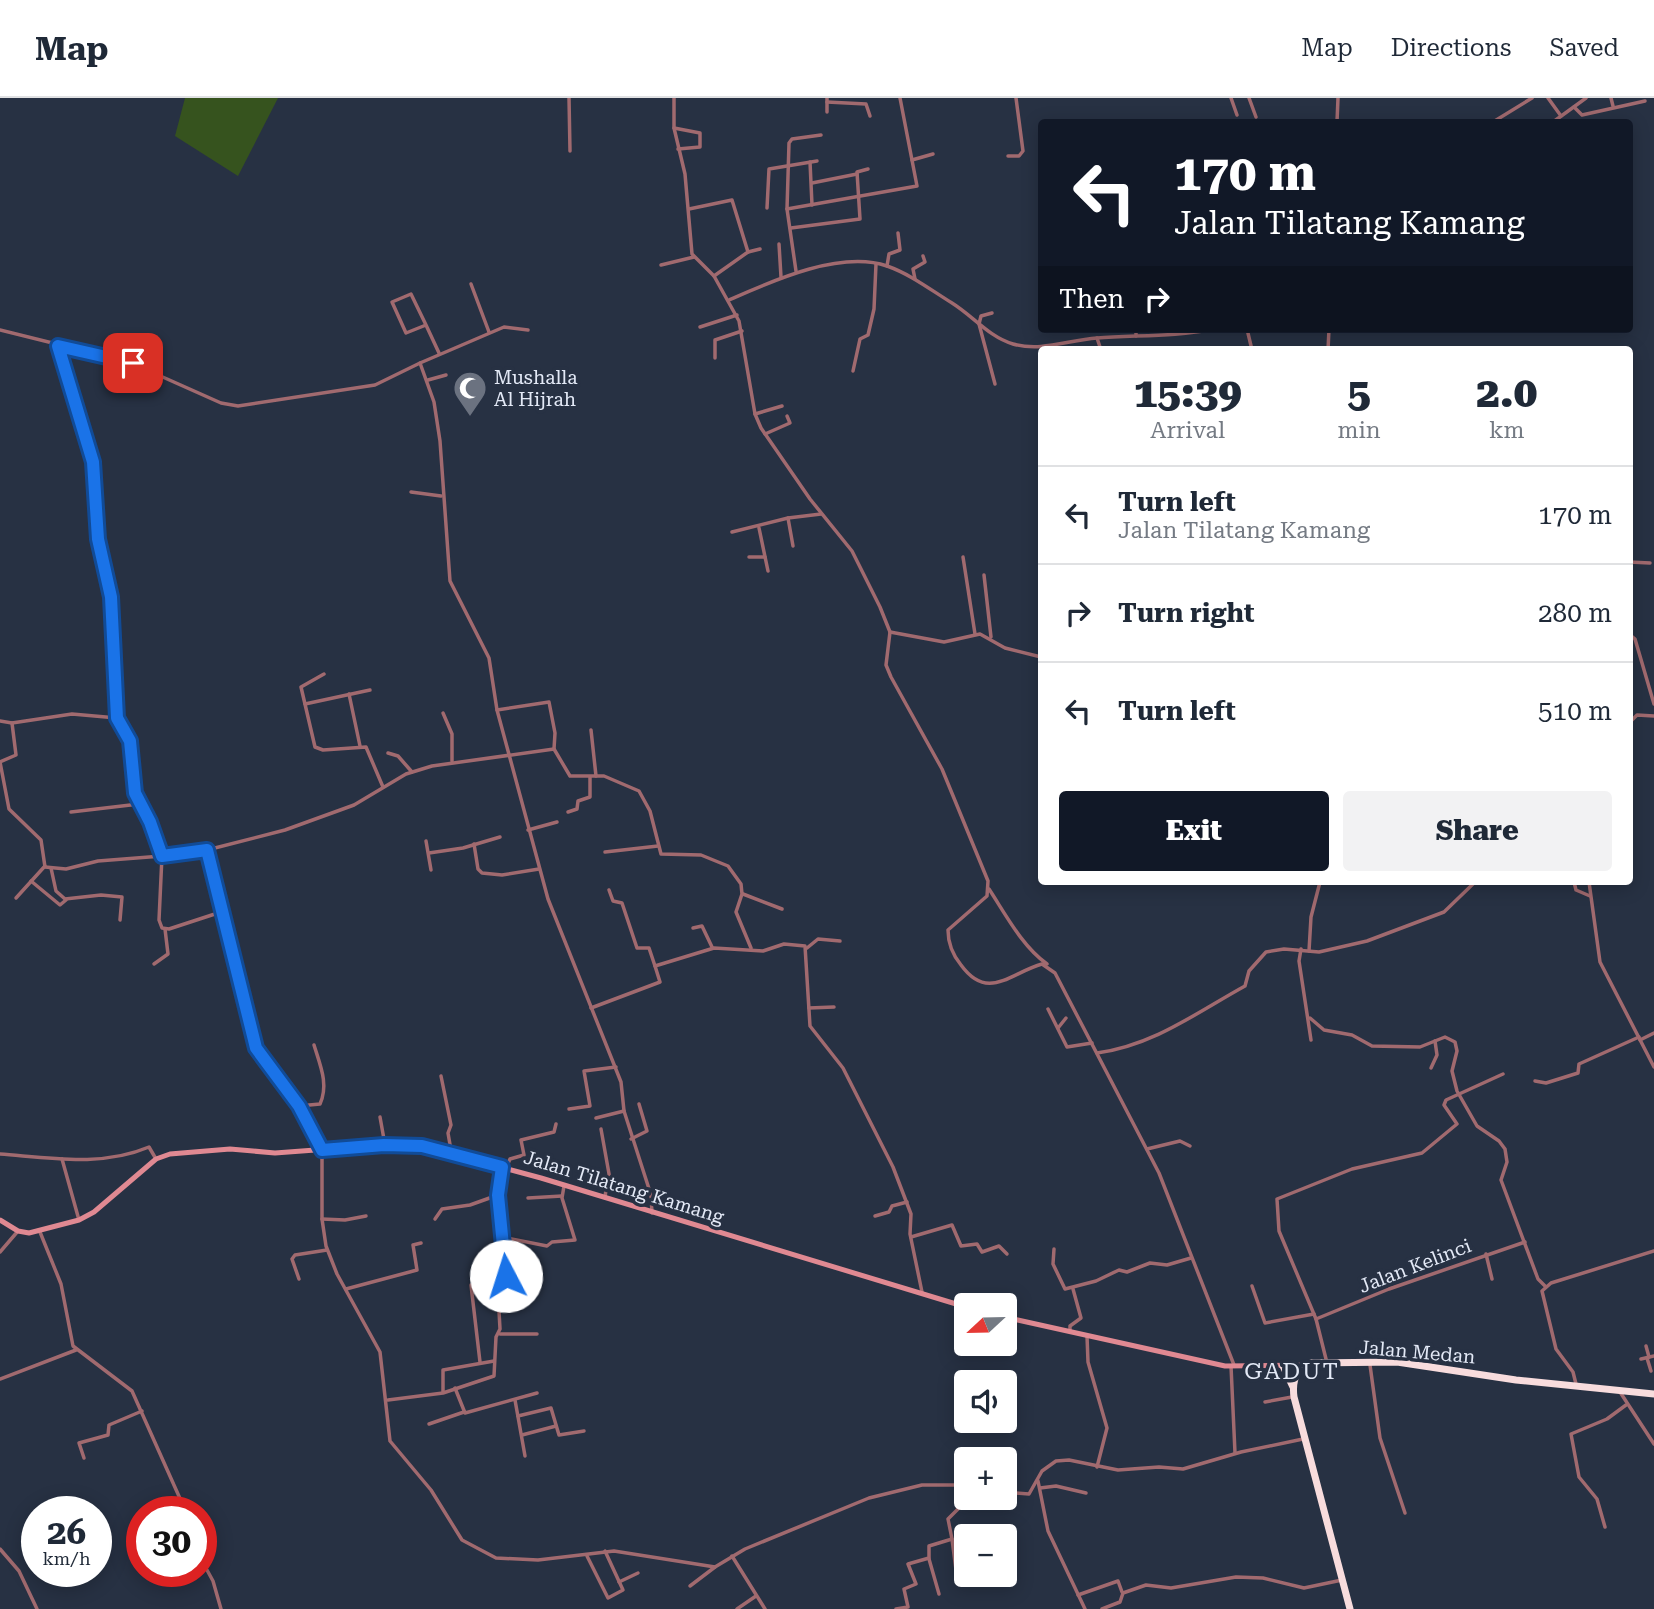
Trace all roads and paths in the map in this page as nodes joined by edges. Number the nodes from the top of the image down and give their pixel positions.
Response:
1 (575, 98) edge
2 (674, 98) edge
3 (900, 98) edge
4 (1016, 98) edge
5 (1231, 98) edge
6 (1249, 98) edge
7 (1338, 98) edge
8 (1532, 98) edge
9 (1548, 98) edge
10 (1586, 98) edge
11 (1611, 98) edge
12 (569, 99) edge
13 (827, 100) edge
14 (1645, 101) dead end
15 (1614, 106) junction
16 (1574, 107) junction
17 (827, 112) dead end
18 (1237, 115) dead end
19 (870, 116) dead end
20 (1256, 117) dead end
21 (1561, 117) junction
22 (1337, 119) edge
23 (1498, 119) edge
24 (1558, 119) edge
25 (674, 128) junction
26 (821, 135) dead end
27 (678, 149) junction
28 (570, 151) dead end
29 (933, 154) dead end
30 (1007, 156) dead end
31 (912, 160) junction
32 (817, 161) dead end
33 (810, 162) junction
34 (789, 165) junction
35 (868, 169) dead end
36 (857, 174) junction
37 (812, 183) junction
38 (861, 194) junction
39 (812, 205) junction
40 (767, 208) dead end
41 (688, 209) junction
42 (787, 209) junction
43 (791, 228) junction
44 (898, 233) dead end
45 (779, 244) dead end
46 (760, 249) dead end
47 (748, 253) junction
48 (923, 256) dead end
49 (694, 257) junction
50 (876, 264) junction
51 (661, 265) dead end
52 (887, 266) junction
53 (796, 271) junction
54 (714, 276) junction
55 (781, 277) junction
56 (916, 281) junction
57 (471, 284) dead end
58 (729, 300) junction
59 (992, 313) dead end
60 (737, 315) junction
61 (979, 324) junction
62 (426, 325) junction
63 (700, 327) dead end
64 (0, 330) edge
65 (528, 330) dead end
66 (742, 331) junction
67 (489, 332) junction
68 (1169, 333) edge
69 (1136, 336) joint
70 (1097, 338) junction
71 (58, 346) junction
72 (1047, 346) edge
73 (1100, 346) edge
74 (1038, 348) edge
75 (439, 353) junction
76 (715, 358) dead end
77 (420, 363) junction
78 (853, 371) dead end
79 (446, 375) dead end
80 (428, 380) junction
81 (995, 384) dead end
82 (782, 405) dead end
83 (755, 414) junction
84 (787, 415) dead end
85 (765, 434) junction
86 (411, 492) dead end
87 (442, 496) junction
88 (821, 514) junction
89 (788, 518) junction
90 (759, 528) junction
91 (733, 532) dead end
92 (793, 546) dead end
93 (749, 557) dead end
94 (765, 557) junction
95 (963, 557) dead end
96 (1633, 562) edge
97 (1650, 563) dead end
98 (768, 571) dead end
99 (984, 575) dead end
100 (890, 632) junction
101 (975, 634) junction
102 (1633, 637) edge
103 (990, 638) junction
104 (1038, 656) edge
105 (324, 674) dead end
106 (370, 690) dead end
107 (349, 693) junction
108 (305, 704) junction
109 (1654, 704) edge
110 (497, 710) junction
111 (443, 713) dead end
112 (1654, 716) edge
113 (117, 718) junction
114 (1633, 719) edge
115 (0, 721) edge
116 (12, 723) junction
117 (591, 730) dead end
118 (360, 746) junction
119 (554, 749) junction
120 (388, 753) dead end
121 (509, 756) junction
122 (452, 761) junction
123 (0, 762) edge
124 (412, 772) junction
125 (593, 777) junction
126 (383, 787) junction
127 (139, 804) junction
128 (71, 812) dead end
129 (568, 812) dead end
130 (557, 822) dead end
131 (528, 830) junction
132 (500, 836) dead end
133 (426, 841) dead end
134 (474, 844) junction
135 (658, 846) junction
136 (207, 850) junction
137 (604, 852) dead end
138 (429, 853) junction
139 (162, 856) junction
140 (44, 866) junction
141 (51, 868) junction
142 (539, 869) junction
143 (431, 870) dead end
144 (31, 881) junction
145 (1319, 885) edge
146 (1472, 885) edge
147 (1575, 885) edge
148 (1589, 885) edge
149 (989, 889) junction
150 (610, 890) dead end
151 (742, 894) junction
152 (1590, 896) junction
153 (16, 898) dead end
154 (66, 900) junction
155 (782, 909) dead end
156 (221, 912) junction
157 (120, 920) dead end
158 (693, 928) dead end
159 (165, 929) junction
160 (840, 941) dead end
161 (714, 948) junction
162 (751, 948) junction
163 (807, 948) junction
164 (1301, 949) junction
165 (1309, 951) junction
166 (154, 964) dead end
167 (1048, 966) junction
168 (655, 967) junction
169 (834, 1007) dead end
170 (591, 1008) junction
171 (810, 1008) junction
172 (1048, 1009) dead end
173 (1066, 1018) dead end
174 (1310, 1018) junction
175 (1058, 1028) junction
176 (1654, 1033) edge
177 (1640, 1038) junction
178 (1311, 1040) dead end
179 (1436, 1041) junction
180 (1091, 1043) junction
181 (314, 1045) dead end
182 (1097, 1053) junction
183 (616, 1067) junction
184 (1654, 1067) edge
185 (1431, 1068) dead end
186 (1503, 1074) dead end
187 (441, 1076) dead end
188 (1535, 1080) dead end
189 (1458, 1094) junction
190 (639, 1104) dead end
191 (299, 1106) junction
192 (569, 1109) dead end
193 (624, 1111) junction
194 (380, 1117) dead end
195 (596, 1118) dead end
196 (556, 1124) dead end
197 (601, 1129) dead end
198 (631, 1139) junction
199 (384, 1145) junction
200 (1190, 1146) dead end
201 (1147, 1149) junction
202 (322, 1150) junction
203 (0, 1154) edge
204 (452, 1156) junction
205 (62, 1159) junction
206 (156, 1159) junction
207 (504, 1167) junction
208 (565, 1186) junction
209 (498, 1195) junction
210 (562, 1196) junction
211 (528, 1198) dead end
212 (605, 1198) junction
213 (907, 1202) junction
214 (652, 1213) junction
215 (366, 1216) dead end
216 (875, 1216) dead end
217 (322, 1219) junction
218 (435, 1219) dead end
219 (0, 1220) edge
220 (79, 1220) junction
221 (18, 1231) junction
222 (40, 1232) junction
223 (502, 1237) junction
224 (911, 1237) junction
225 (1525, 1242) junction
226 (421, 1243) dead end
227 (1054, 1249) dead end
228 (327, 1250) junction
229 (1654, 1251) edge
230 (0, 1252) edge
231 (1007, 1254) dead end
232 (1486, 1254) junction
233 (1191, 1258) junction
234 (299, 1279) dead end
235 (1492, 1279) dead end
236 (471, 1285) dead end
237 (1252, 1286) dead end
238 (1545, 1286) junction
239 (345, 1289) junction
240 (1073, 1289) junction
241 (923, 1294) junction
242 (954, 1303) edge
243 (1315, 1316) junction
244 (1017, 1320) edge
245 (1070, 1332) junction
246 (500, 1334) junction
247 (537, 1334) dead end
248 (1087, 1336) junction
249 (1646, 1346) dead end
250 (76, 1350) junction
251 (1650, 1357) edge
252 (1641, 1359) dead end
253 (494, 1361) junction
254 (480, 1362) junction
255 (1327, 1363) junction
256 (1306, 1364) junction
257 (1370, 1365) junction
258 (1233, 1366) junction
259 (1283, 1366) junction
260 (1651, 1371) dead end
261 (0, 1379) edge
262 (1576, 1386) junction
263 (1293, 1387) junction
264 (455, 1388) junction
265 (1620, 1390) junction
266 (443, 1393) junction
267 (537, 1393) dead end
268 (1654, 1394) edge
269 (1294, 1396) junction
270 (388, 1400) junction
271 (515, 1401) junction
272 (1265, 1402) dead end
273 (1626, 1405) junction
274 (142, 1411) junction
275 (464, 1412) junction
276 (518, 1416) junction
277 (429, 1424) dead end
278 (556, 1426) junction
279 (584, 1431) dead end
280 (522, 1435) junction
281 (1305, 1438) junction
282 (1654, 1444) edge
283 (1235, 1453) junction
284 (526, 1455) dead end
285 (84, 1458) dead end
286 (1097, 1467) junction
287 (1037, 1479) junction
288 (954, 1483) edge
289 (1040, 1488) junction
290 (1017, 1493) edge
291 (1086, 1493) dead end
292 (179, 1496) edge
293 (957, 1510) edge
294 (1405, 1513) dead end
295 (1605, 1527) dead end
296 (952, 1539) junction
297 (0, 1549) edge
298 (605, 1550) junction
299 (954, 1554) edge
300 (587, 1556) junction
301 (732, 1556) junction
302 (929, 1558) junction
303 (715, 1567) junction
304 (638, 1573) dead end
305 (1342, 1580) junction
306 (619, 1582) junction
307 (690, 1586) dead end
308 (215, 1587) edge
309 (1123, 1593) junction
310 (939, 1594) dead end
311 (1078, 1595) junction
312 (756, 1596) junction
313 (37, 1609) edge
314 (221, 1609) edge
315 (737, 1609) edge
316 (765, 1609) edge
317 (896, 1609) edge
318 (1085, 1609) edge
319 (1102, 1609) edge
320 (1350, 1609) edge

1 - 12 street
2 - 25 street
3 - 31 street
4 - 30 street
5 - 18 street
6 - 20 street
7 - 22 street
8 - 23 street
9 - 21 street
10 - 16 street
11 - 15 street
12 - 28 street
13 - 17 street
13 - 19 street
14 - 15 street
15 - 16 street
16 - 21 street
21 - 24 street
25 - 27 street
25 - 27 street
26 - 34 street
27 - 41 street
29 - 31 street
31 - 38 street
32 - 33 street
33 - 34 street
33 - 37 street
34 - 40 street
34 - 42 street
35 - 36 street
36 - 37 street
36 - 38 street
37 - 39 street
38 - 39 street
38 - 43 street
39 - 42 street
41 - 47 street
41 - 49 street
42 - 43 street
43 - 53 street
44 - 52 street
45 - 55 street
46 - 47 street
47 - 54 street
48 - 56 street
49 - 51 street
49 - 54 street
50 - 52 street
50 - 53 street
50 - 78 street
52 - 56 street
53 - 55 street
54 - 58 street
55 - 58 street
56 - 61 street
57 - 67 street
58 - 60 street
59 - 61 street
60 - 63 street
60 - 66 street
61 - 74 street
61 - 81 street
62 - 62 street
62 - 75 street
64 - 71 street
65 - 67 street
66 - 76 street
66 - 83 street
67 - 75 street
68 - 69 street
69 - 70 street
70 - 72 street
70 - 73 street
71 - 77 street
71 - 113 street
75 - 77 street
77 - 80 street
79 - 80 street
80 - 87 street
82 - 83 street
83 - 85 street
84 - 85 street
85 - 88 street
86 - 87 street
87 - 110 street
88 - 89 street
88 - 100 street
89 - 90 street
89 - 92 street
90 - 91 street
90 - 94 street
93 - 94 street
94 - 98 street
95 - 101 street
96 - 97 street
99 - 103 street
100 - 101 street
100 - 149 street
101 - 103 street
102 - 109 street
103 - 104 street
105 - 108 street
106 - 107 street
107 - 108 street
107 - 118 street
108 - 118 street
110 - 119 street
110 - 121 street
111 - 122 street
112 - 114 street
113 - 116 street
113 - 127 street
115 - 116 street
116 - 123 street
117 - 125 street
118 - 126 street
119 - 121 street
119 - 125 street
120 - 124 street
121 - 122 street
121 - 131 street
122 - 124 street
123 - 140 street
124 - 126 street
125 - 129 street
125 - 135 street
126 - 136 street
127 - 128 street
127 - 139 street
130 - 131 street
131 - 142 street
132 - 134 street
133 - 138 street
134 - 138 street
134 - 142 street
135 - 137 street
135 - 151 street
136 - 139 street
136 - 156 street
138 - 143 street
139 - 141 street
139 - 159 street
140 - 141 street
140 - 144 street
141 - 154 street
142 - 170 street
144 - 153 street
144 - 154 street
145 - 165 street
146 - 165 street
147 - 152 street
148 - 152 street
149 - 167 street
149 - 167 street
150 - 168 street
151 - 155 street
151 - 162 street
152 - 177 street
154 - 157 street
156 - 159 street
156 - 191 street
158 - 161 street
159 - 166 street
160 - 163 street
161 - 162 street
161 - 168 street
162 - 163 street
163 - 171 street
164 - 165 street
164 - 174 street
164 - 182 street
167 - 180 street
168 - 170 street
169 - 171 street
170 - 183 street
171 - 213 street
172 - 175 street
173 - 175 street
174 - 178 street
174 - 179 street
175 - 180 street
176 - 177 street
177 - 184 street
177 - 188 street
179 - 185 street
179 - 189 street
180 - 182 street
181 - 191 street
182 - 201 street
183 - 192 street
183 - 193 street
186 - 189 street
187 - 204 street
189 - 225 street
189 - 243 street
190 - 198 street
191 - 202 street
193 - 195 street
193 - 198 street
194 - 199 street
196 - 207 street
197 - 212 street
198 - 214 street
199 - 202 street, Jalan Tilatang Kamang
199 - 204 street, Jalan Tilatang Kamang
200 - 201 street
201 - 233 street
202 - 206 street, Jalan Tilatang Kamang
202 - 217 street
203 - 205 street
204 - 207 street, Jalan Tilatang Kamang
205 - 206 street
205 - 220 street
206 - 220 street, Jalan Tilatang Kamang
207 - 208 street, Jalan Tilatang Kamang
207 - 209 street
208 - 210 street
208 - 212 street, Jalan Tilatang Kamang
209 - 218 street
209 - 223 street
210 - 211 street
210 - 223 street
212 - 214 street, Jalan Tilatang Kamang
213 - 216 street
213 - 224 street
214 - 241 street, Jalan Tilatang Kamang
215 - 217 street
217 - 228 street
219 - 221 street, Jalan Tilatang Kamang
220 - 222 street, Jalan Tilatang Kamang
221 - 222 street, Jalan Tilatang Kamang
221 - 230 street
222 - 250 street
223 - 246 street
224 - 231 street
224 - 241 street
225 - 232 street, Jalan Kelinci
225 - 238 street
226 - 239 street
227 - 240 street
228 - 234 street
228 - 239 street
229 - 238 street
232 - 235 street
232 - 243 street, Jalan Kelinci
233 - 240 street
233 - 258 street
236 - 254 street
237 - 243 street, Jalan Kelinci
238 - 262 street
239 - 270 street
240 - 245 street
241 - 242 street, Jalan Tilatang Kamang
243 - 255 street
244 - 245 street
245 - 248 street
246 - 247 street
246 - 253 street
248 - 258 street
248 - 286 street
249 - 251 street
250 - 261 street
250 - 274 street
251 - 252 street
251 - 260 street
253 - 254 street
253 - 264 street
254 - 266 street
255 - 256 highway, Jalan Medan
255 - 257 highway, Jalan Medan
256 - 259 street
256 - 263 highway
257 - 262 highway, Jalan Medan
257 - 294 street
258 - 259 street
258 - 283 street
259 - 263 highway
262 - 265 highway, Jalan Medan
263 - 269 highway
264 - 266 street
264 - 275 street
265 - 268 highway, Jalan Medan
265 - 273 street
266 - 270 street
267 - 271 street
269 - 272 street
269 - 281 highway
270 - 300 street
271 - 275 street
271 - 276 street
273 - 282 street
273 - 295 street
274 - 285 street
274 - 292 street
275 - 277 street
276 - 278 street
276 - 280 street
278 - 279 street
278 - 280 street
280 - 284 street
281 - 283 street
281 - 305 highway
283 - 286 street
286 - 287 street
287 - 289 street
287 - 290 street
288 - 301 street
289 - 291 street
289 - 311 street
293 - 296 street
296 - 299 street
296 - 302 street
297 - 313 street
298 - 300 street
298 - 303 street
298 - 306 street
300 - 306 street
301 - 303 street
301 - 312 street
302 - 310 street
302 - 317 street
303 - 307 street
304 - 306 street
305 - 309 street
305 - 320 highway
308 - 314 street
309 - 311 street
309 - 319 street
311 - 318 street
312 - 315 street
312 - 316 street

